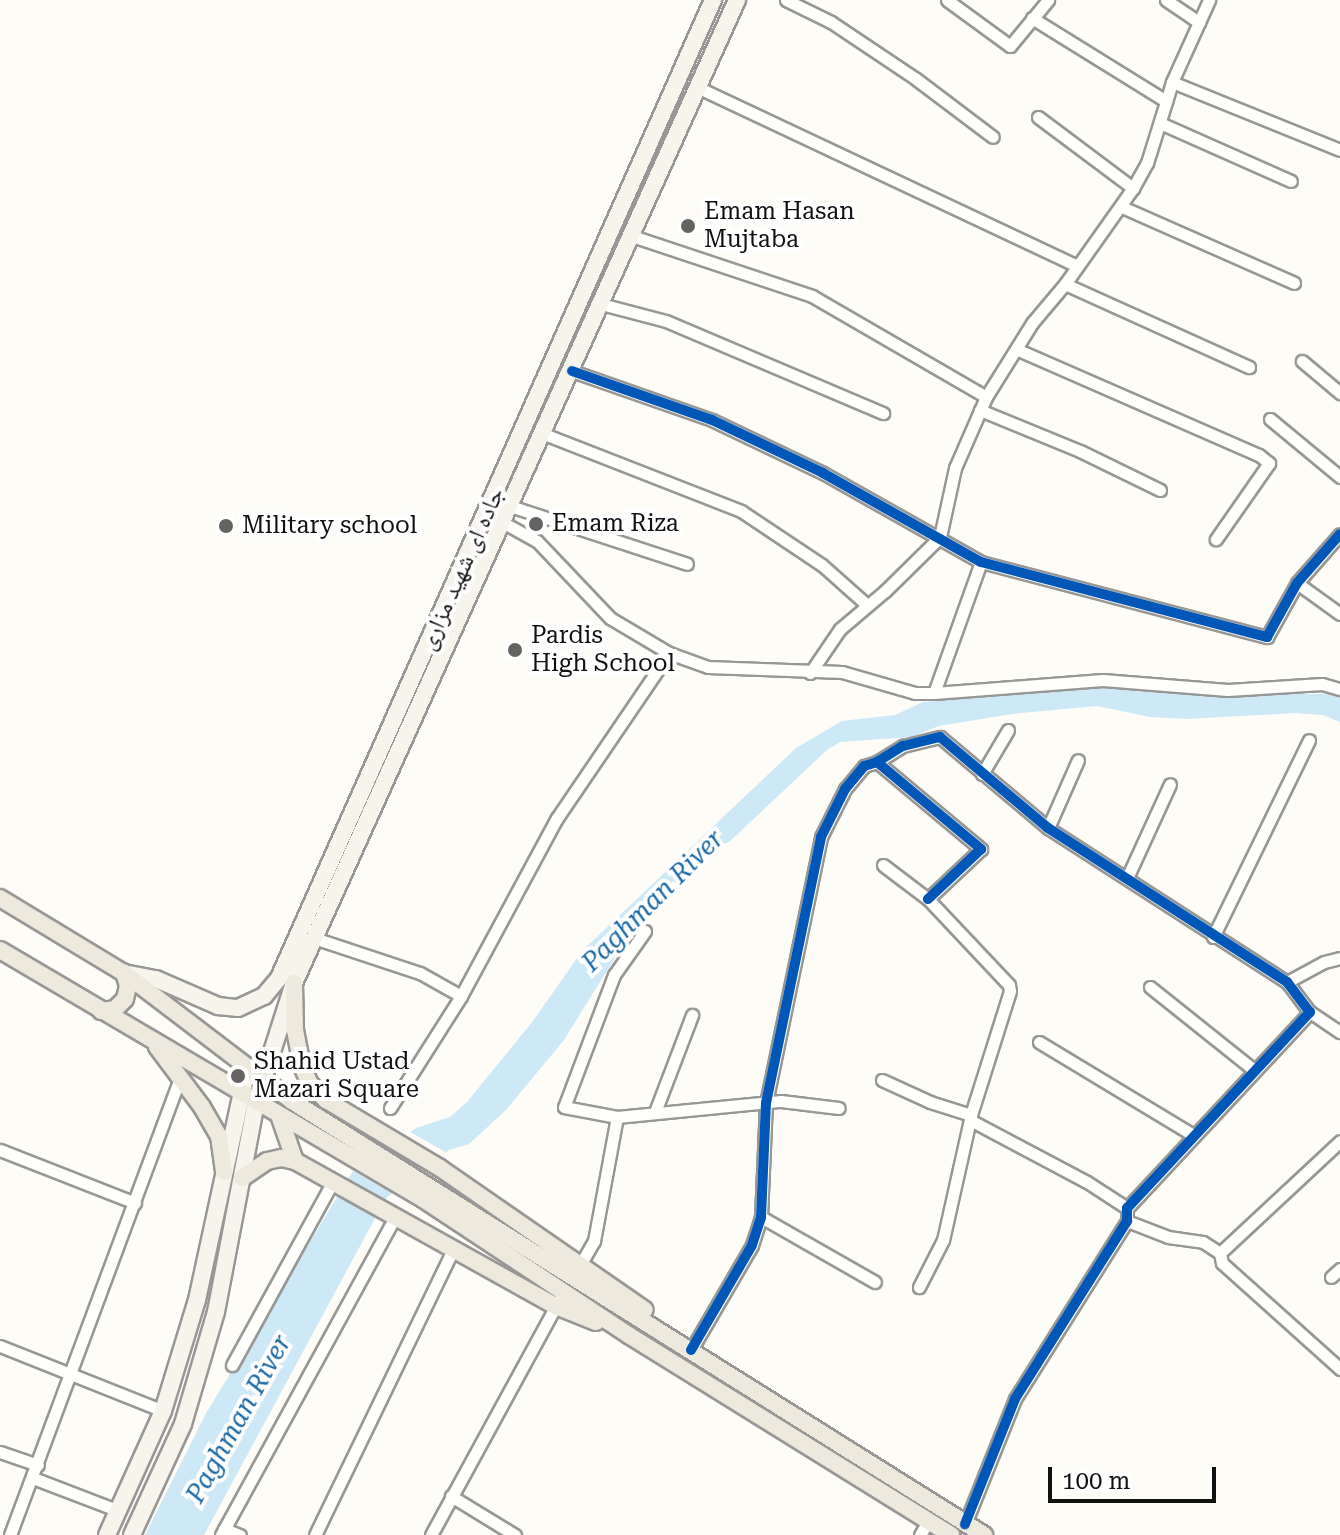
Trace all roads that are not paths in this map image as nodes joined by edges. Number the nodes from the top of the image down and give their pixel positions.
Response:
1 (713, 0) edge
2 (737, 0) edge
3 (786, 0) edge
4 (947, 0) edge
5 (1048, 0) edge
6 (1166, 0) edge
7 (1209, 0) edge
8 (1032, 18) junction
9 (1199, 22) junction
10 (1172, 82) junction
11 (699, 88) junction
12 (1166, 101) junction
13 (1038, 117) dead end
14 (1160, 123) junction
15 (993, 137) dead end
16 (1340, 150) edge
17 (1291, 181) dead end
18 (1133, 188) junction
19 (1122, 207) junction
20 (632, 236) junction
21 (1077, 266) junction
22 (1294, 283) dead end
23 (1065, 284) junction
24 (601, 304) junction
25 (1016, 349) junction
26 (1302, 361) dead end
27 (1249, 367) dead end
28 (572, 371) junction
29 (1340, 393) edge
30 (986, 397) junction
31 (980, 410) junction
32 (883, 413) dead end
33 (1270, 419) dead end
34 (544, 434) junction
35 (1340, 477) edge
36 (1160, 490) dead end
37 (510, 506) junction
38 (504, 523) junction
39 (1340, 534) edge
40 (940, 537) junction
41 (1216, 539) dead end
42 (981, 562) junction
43 (687, 564) dead end
44 (1297, 583) junction
45 (867, 605) junction
46 (1340, 614) edge
47 (669, 653) junction
48 (810, 673) junction
49 (1340, 689) edge
50 (934, 693) junction
51 (1008, 730) dead end
52 (1309, 740) dead end
53 (1078, 760) dead end
54 (877, 762) junction
55 (982, 774) junction
56 (1170, 784) dead end
57 (1048, 828) junction
58 (883, 865) dead end
59 (1127, 878) junction
60 (0, 898) edge
61 (928, 899) junction
62 (645, 931) dead end
63 (1213, 937) junction
64 (314, 938) junction
65 (0, 950) edge
66 (1340, 958) edge
67 (124, 973) junction
68 (1287, 982) junction
69 (294, 983) junction
70 (1150, 987) dead end
71 (461, 996) junction
72 (101, 1011) junction
73 (1310, 1012) junction
74 (692, 1015) dead end
75 (1340, 1032) edge
76 (1039, 1042) dead end
77 (154, 1043) junction
78 (247, 1068) junction
79 (1254, 1070) junction
80 (262, 1078) junction
81 (180, 1079) junction
82 (882, 1080) dead end
83 (241, 1093) junction
84 (256, 1102) junction
85 (766, 1103) junction
86 (390, 1108) dead end
87 (839, 1108) dead end
88 (655, 1112) junction
89 (279, 1115) junction
90 (617, 1117) junction
91 (971, 1118) junction
92 (1193, 1135) junction
93 (1340, 1141) edge
94 (0, 1150) edge
95 (358, 1152) junction
96 (295, 1161) junction
97 (224, 1172) junction
98 (242, 1178) junction
99 (336, 1182) junction
100 (135, 1203) junction
101 (1127, 1208) junction
102 (391, 1213) junction
103 (761, 1217) junction
104 (1127, 1221) junction
105 (454, 1248) junction
106 (1220, 1253) junction
107 (875, 1282) dead end
108 (568, 1285) junction
109 (919, 1287) dead end
110 (0, 1346) edge
111 (691, 1350) junction
112 (232, 1365) dead end
113 (1340, 1369) edge
114 (71, 1377) junction
115 (786, 1410) junction
116 (163, 1411) junction
117 (774, 1425) junction
118 (0, 1452) edge
119 (38, 1465) junction
120 (33, 1478) junction
121 (451, 1496) junction
122 (119, 1511) junction
123 (965, 1524) junction
124 (924, 1528) edge
125 (223, 1532) edge
126 (10, 1535) edge
127 (107, 1535) edge
128 (132, 1535) edge
129 (240, 1535) edge
130 (315, 1535) edge
131 (431, 1535) edge
132 (515, 1535) edge
133 (951, 1535) edge
134 (984, 1535) edge

1 - 67 main road, جاده ای شهید مزاری
2 - 11 main road, جاده ای شهید مزاری
3 - 15 street
4 - 8 street
5 - 8 street
6 - 9 street
7 - 9 street
8 - 12 street
9 - 10 street
10 - 12 street
10 - 16 street
11 - 20 main road, جاده ای شهید مزاری
11 - 21 street
12 - 14 street
13 - 18 street
14 - 17 street
14 - 18 street
18 - 19 street
19 - 21 street
19 - 22 street
20 - 24 main road, جاده ای شهید مزاری
20 - 30 street
21 - 23 street
23 - 25 street
23 - 27 street
24 - 28 main road, جاده ای شهید مزاری
24 - 32 street
25 - 30 street
25 - 41 street
26 - 29 street
28 - 34 main road, جاده ای شهید مزاری
28 - 40 street
30 - 31 street
31 - 36 street
31 - 40 street
33 - 35 street
34 - 37 main road, جاده ای شهید مزاری
34 - 45 street
37 - 38 main road, جاده ای شهید مزاری
37 - 43 street
38 - 47 street
38 - 64 main road, جاده ای شهید مزاری
39 - 44 street
40 - 42 street
40 - 45 street
42 - 44 street
42 - 50 street
44 - 46 street
45 - 48 street
47 - 48 street
47 - 71 street
48 - 50 street
49 - 50 street
51 - 55 street
52 - 63 street
53 - 57 street
54 - 55 street
54 - 61 street
54 - 85 street
55 - 57 street
56 - 59 street
57 - 59 street
58 - 61 street
59 - 63 street
60 - 67 main road
61 - 91 street
62 - 90 street
63 - 68 street
64 - 69 main road, جاده ای شهید مزاری
64 - 71 street
65 - 72 main road
66 - 68 street
67 - 72 main road
67 - 78 main road
68 - 73 street
69 - 80 main road, جاده ای شهید مزاری
69 - 108 main road
70 - 79 street
71 - 86 street
72 - 77 main road
73 - 75 street
73 - 79 street
74 - 88 street
76 - 92 street
77 - 81 main road
77 - 83 main road
78 - 80 main road
78 - 83 main road
79 - 92 street
80 - 84 main road, جاده ای شهید مزاری
80 - 95 main road
81 - 97 main road
81 - 100 street
82 - 91 street
83 - 84 main road
83 - 97 main road
84 - 89 main road
84 - 98 main road, جاده ای شهید مزاری
85 - 87 street
85 - 88 street
85 - 103 street
88 - 90 street
89 - 95 main road
89 - 96 main road
90 - 108 street
91 - 101 street
91 - 109 street
92 - 101 street
93 - 106 street
94 - 100 street
95 - 108 main road
96 - 98 main road
96 - 99 main road
97 - 116 main road
98 - 128 main road, جاده ای شهید مزاری
99 - 102 main road
99 - 112 street
100 - 114 street
101 - 104 street
102 - 105 main road
102 - 125 street
103 - 107 street
103 - 111 street
104 - 106 street
104 - 123 street
105 - 108 main road
105 - 130 street
106 - 113 street
108 - 111 main road
108 - 117 main road
108 - 121 street
110 - 114 street
111 - 115 main road
114 - 116 street
114 - 119 street
115 - 117 main road
115 - 123 main road
116 - 122 main road
117 - 124 main road
118 - 119 street
119 - 120 street
120 - 122 street
120 - 126 street
121 - 131 street
121 - 132 street
122 - 127 main road
123 - 134 main road
124 - 133 main road
125 - 129 street

